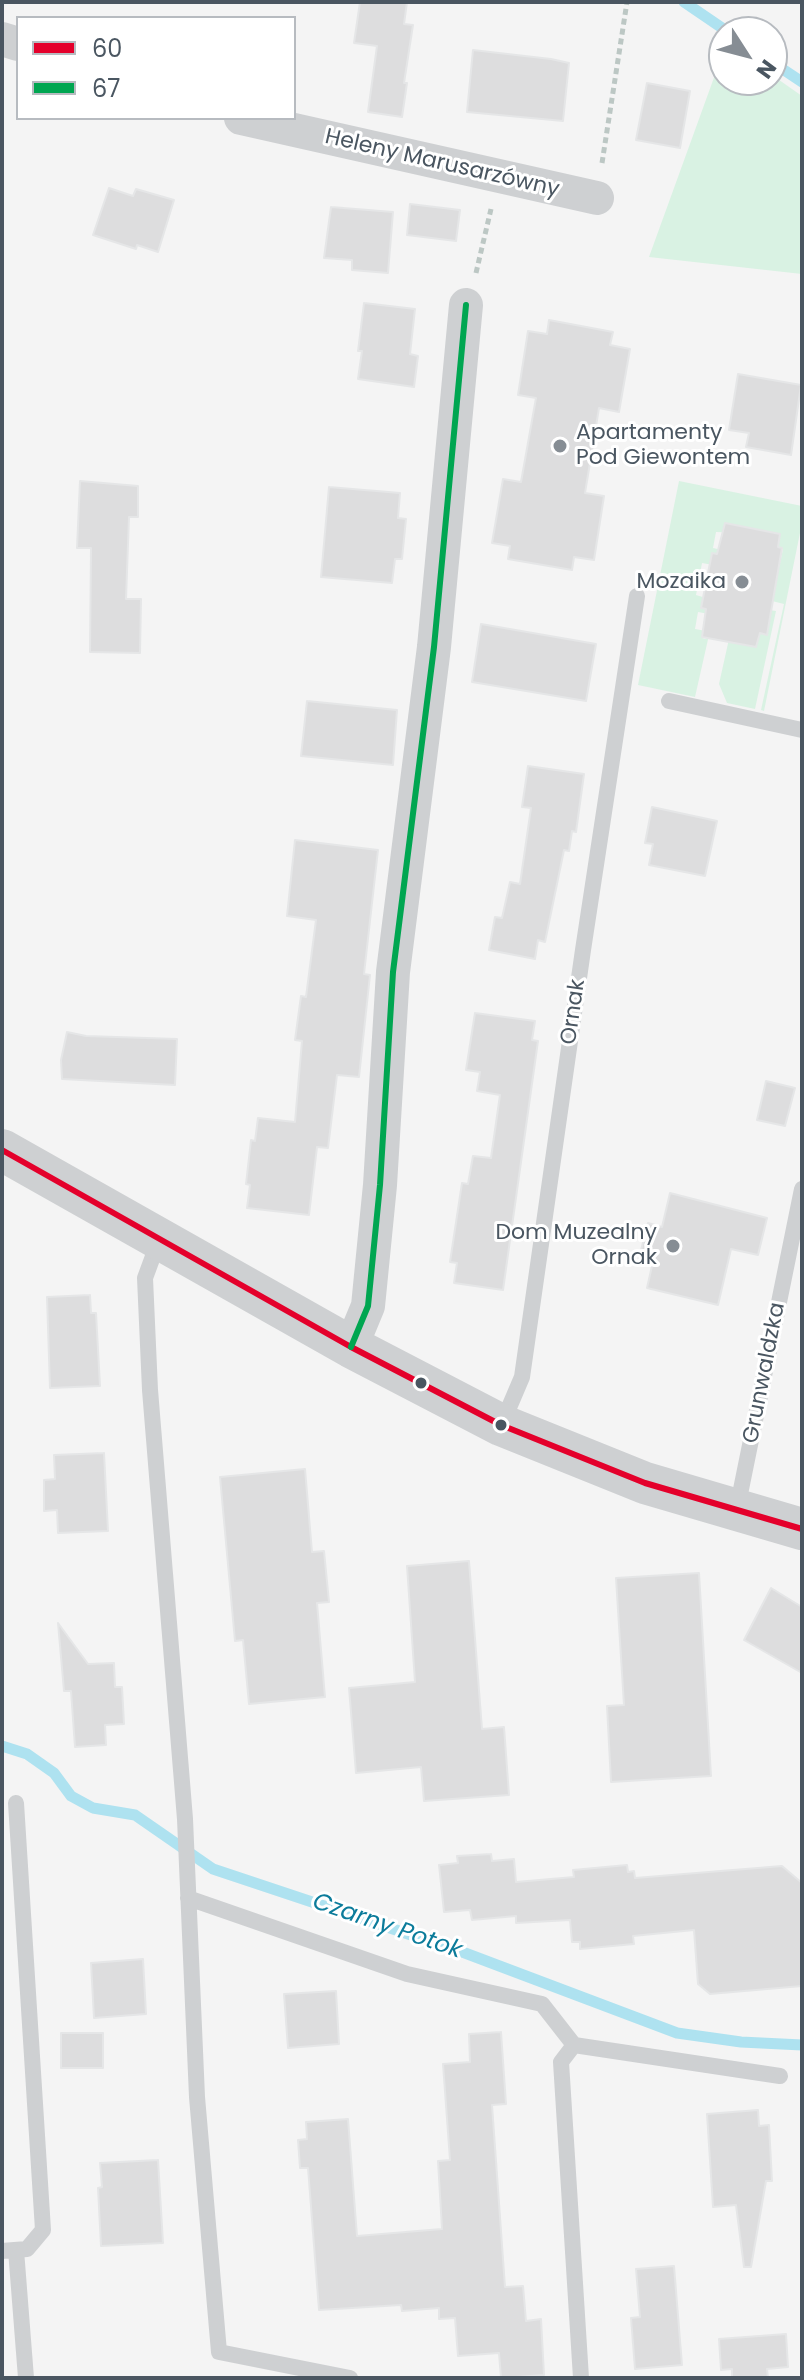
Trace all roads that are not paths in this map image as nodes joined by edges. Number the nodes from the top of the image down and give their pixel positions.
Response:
1 (250, 120) edge
2 (597, 198) road end
3 (466, 305) dead end
4 (637, 596) dead end
5 (669, 701) dead end
6 (802, 730) edge
7 (2, 1150) edge
8 (802, 1189) edge
9 (159, 1239) junction
10 (351, 1347) junction
11 (501, 1425) junction
12 (737, 1511) junction
13 (802, 1529) edge
14 (16, 1803) dead end
15 (188, 1898) junction
16 (574, 2045) junction
17 (780, 2076) dead end
18 (9, 2250) edge
19 (26, 2378) edge
20 (350, 2378) edge
21 (581, 2378) edge

1 - 2 street, Heleny Marusarzówny
3 - 10 street
4 - 11 lane, Ornak
5 - 6 lane
7 - 9 street
8 - 12 lane, Grunwaldzka
9 - 10 street
9 - 15 lane
10 - 11 street
11 - 12 street
12 - 13 street
14 - 18 lane
15 - 16 lane
15 - 20 lane
16 - 17 lane
16 - 21 lane
18 - 19 lane

